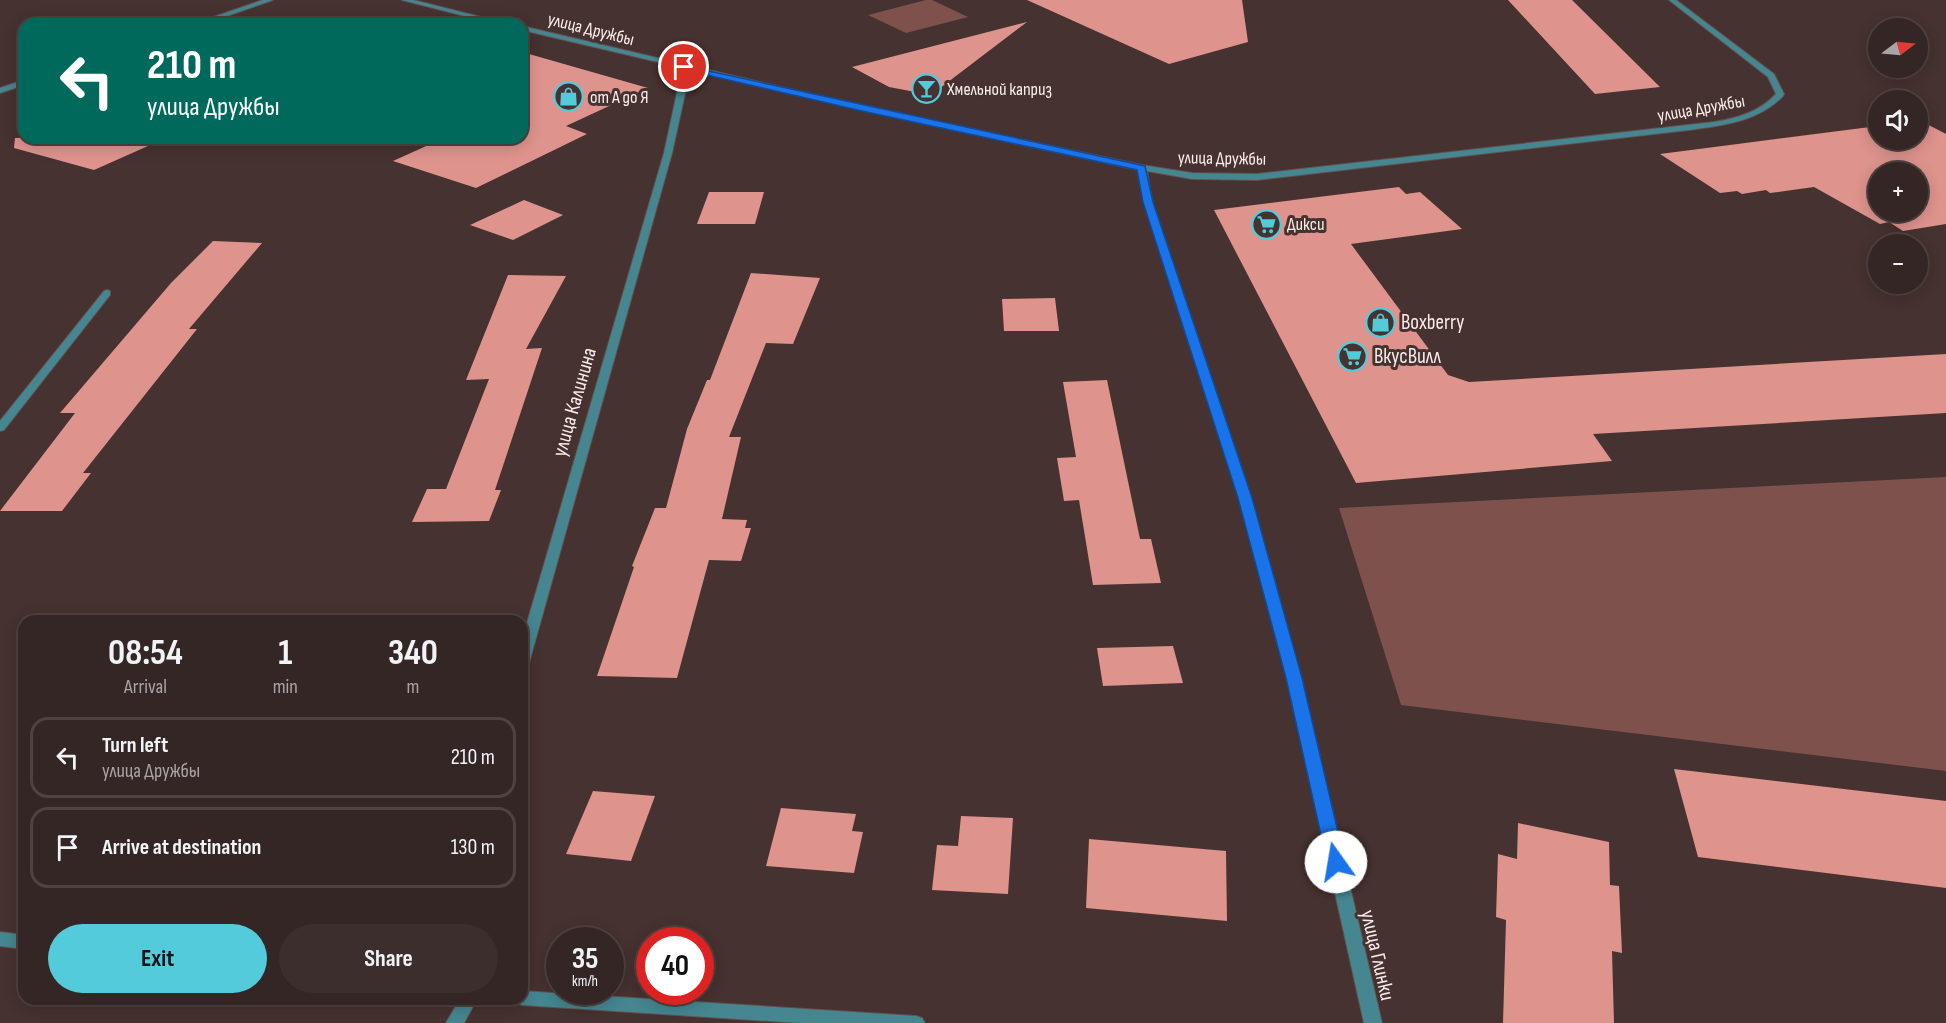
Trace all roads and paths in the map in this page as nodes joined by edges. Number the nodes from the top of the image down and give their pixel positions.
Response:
1 (270, 0) edge
2 (405, 0) edge
3 (1672, 0) edge
4 (215, 18) edge
5 (480, 18) edge
6 (528, 29) edge
7 (707, 73) junction
8 (18, 84) edge
9 (0, 91) edge
10 (1142, 168) junction
11 (107, 293) dead end
12 (0, 428) edge
13 (528, 642) edge
14 (0, 939) edge
15 (18, 941) edge
16 (528, 998) edge
17 (466, 1005) edge
18 (455, 1023) edge
19 (916, 1023) edge
20 (1373, 1023) edge

1 - 4 street
2 - 5 street
3 - 10 street, улица Дружбы
6 - 7 street, улица Дружбы
7 - 10 street, улица Дружбы
7 - 13 street, улица Калинина
8 - 9 street
10 - 20 street, улица Глинки
11 - 12 street
14 - 15 street
16 - 19 street
17 - 18 street

